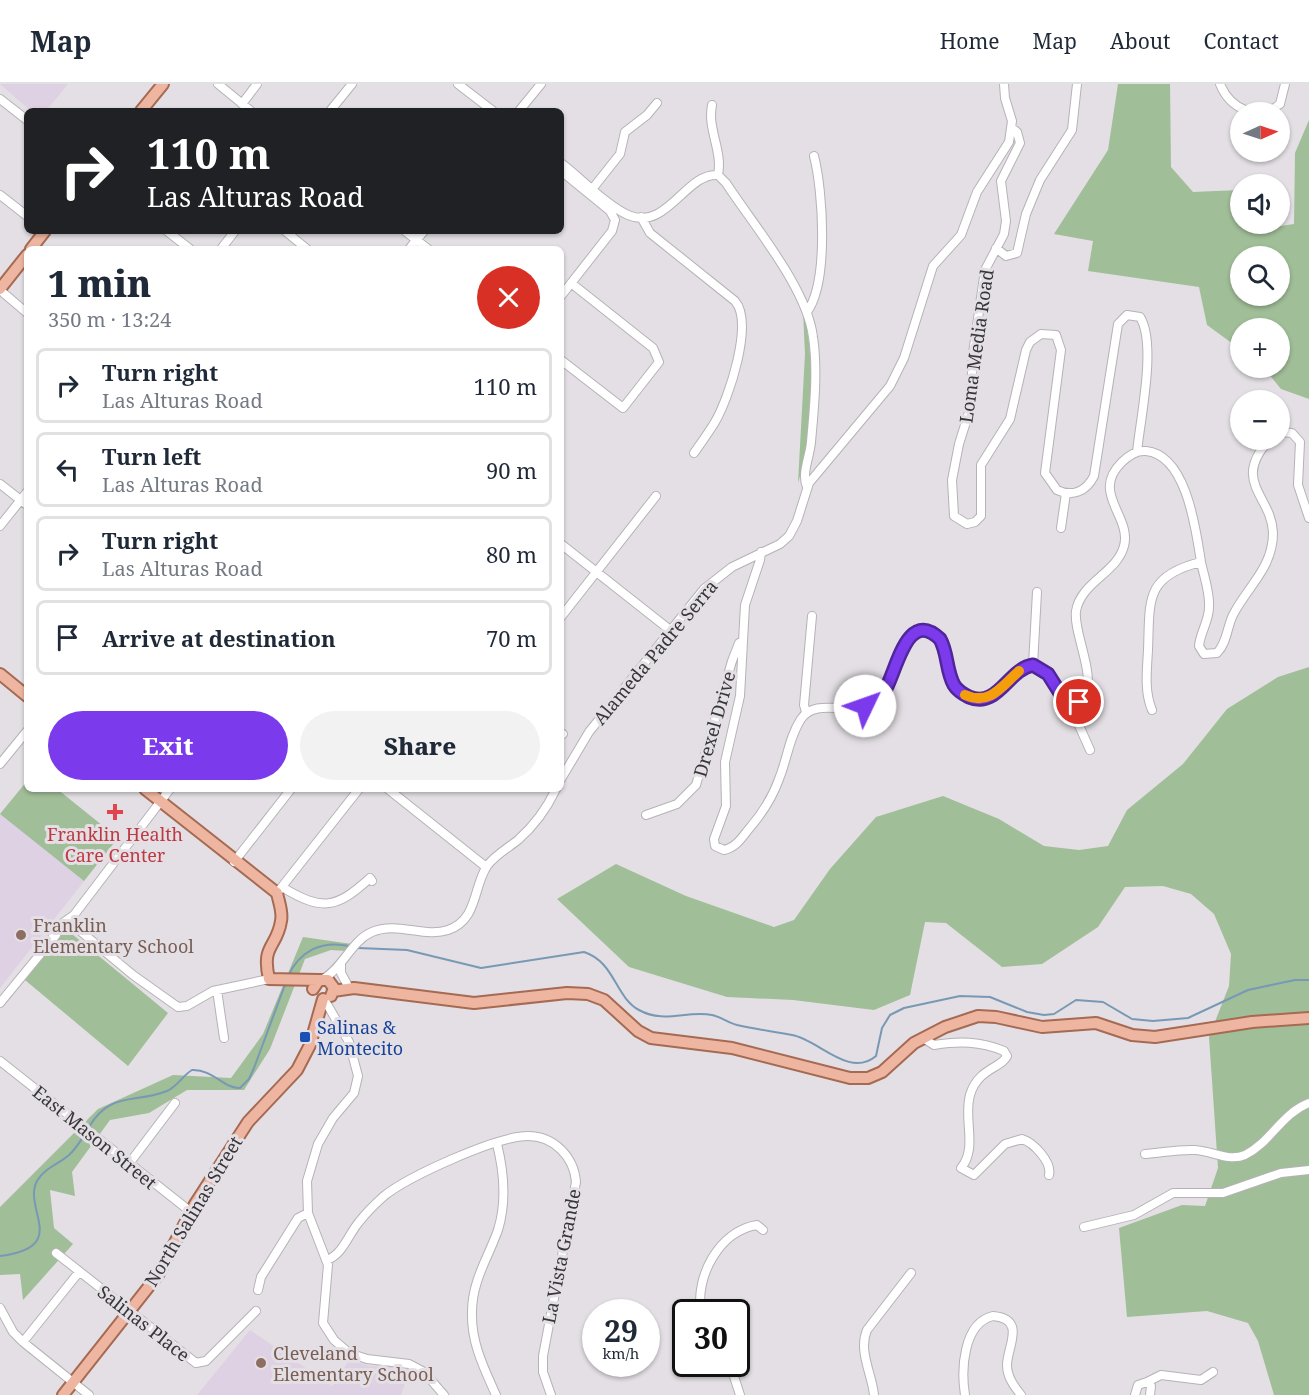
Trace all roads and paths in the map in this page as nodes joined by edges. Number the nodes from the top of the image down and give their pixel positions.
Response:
1 (163, 84) edge
2 (218, 84) edge
3 (257, 84) edge
4 (352, 84) edge
5 (458, 84) edge
6 (541, 84) edge
7 (1004, 84) edge
8 (1077, 84) edge
9 (1220, 84) edge
10 (1285, 84) edge
11 (0, 99) edge
12 (657, 103) dead end
13 (242, 104) junction
14 (712, 105) dead end
15 (143, 108) edge
16 (247, 108) edge
17 (332, 108) edge
18 (489, 108) edge
19 (521, 108) edge
20 (24, 118) edge
21 (1012, 128) junction
22 (814, 156) dead end
23 (564, 165) edge
24 (564, 173) edge
25 (718, 175) junction
26 (594, 188) junction
27 (0, 195) edge
28 (24, 214) edge
29 (641, 217) junction
30 (43, 234) edge
31 (171, 234) edge
32 (233, 234) edge
33 (289, 234) edge
34 (409, 234) edge
35 (421, 234) edge
36 (416, 240) junction
37 (33, 246) edge
38 (186, 246) edge
39 (223, 246) edge
40 (303, 246) edge
41 (411, 246) edge
42 (425, 246) edge
43 (996, 248) junction
44 (24, 259) edge
45 (571, 283) junction
46 (0, 289) edge
47 (564, 292) edge
48 (24, 310) edge
49 (807, 312) junction
50 (564, 362) edge
51 (1290, 433) edge
52 (1262, 450) edge
53 (1137, 452) junction
54 (694, 453) dead end
55 (0, 484) edge
56 (807, 487) junction
57 (1066, 494) junction
58 (656, 496) dead end
59 (24, 502) edge
60 (1309, 518) edge
61 (0, 526) edge
62 (1061, 528) dead end
63 (564, 546) edge
64 (760, 552) junction
65 (1201, 562) junction
66 (597, 572) junction
67 (1037, 592) dead end
68 (564, 613) edge
69 (812, 616) dead end
70 (670, 630) junction
71 (743, 641) junction
72 (1033, 665) junction
73 (0, 674) edge
74 (24, 694) edge
75 (1069, 703) junction
76 (1152, 710) dead end
77 (806, 712) junction
78 (24, 735) edge
79 (1090, 750) dead end
80 (0, 764) edge
81 (564, 775) edge
82 (148, 792) edge
83 (168, 792) edge
84 (289, 792) edge
85 (357, 792) edge
86 (392, 792) edge
87 (554, 792) edge
88 (160, 802) junction
89 (646, 815) dead end
90 (234, 861) junction
91 (486, 867) junction
92 (372, 880) dead end
93 (280, 890) junction
94 (67, 920) junction
95 (340, 966) junction
96 (269, 979) junction
97 (351, 986) junction
98 (217, 990) junction
99 (325, 990) junction
100 (0, 1003) edge
101 (328, 1012) junction
102 (1309, 1018) edge
103 (315, 1025) junction
104 (224, 1038) dead end
105 (923, 1038) junction
106 (0, 1061) edge
107 (176, 1103) dead end
108 (1309, 1103) edge
109 (497, 1144) junction
110 (1145, 1154) dead end
111 (128, 1165) junction
112 (1309, 1170) edge
113 (1049, 1174) dead end
114 (191, 1212) junction
115 (308, 1213) junction
116 (1084, 1227) dead end
117 (763, 1230) dead end
118 (56, 1253) dead end
119 (327, 1260) junction
120 (79, 1272) junction
121 (911, 1273) dead end
122 (258, 1290) dead end
123 (701, 1299) edge
124 (0, 1308) edge
125 (130, 1310) junction
126 (256, 1311) dead end
127 (22, 1342) junction
128 (1213, 1372) dead end
129 (734, 1377) edge
130 (72, 1382) junction
131 (1147, 1382) junction
132 (63, 1395) edge
133 (88, 1395) edge
134 (444, 1395) edge
135 (496, 1395) edge
136 (551, 1395) edge
137 (740, 1395) edge
138 (874, 1395) edge
139 (964, 1395) edge
140 (1021, 1395) edge
141 (1135, 1395) edge
142 (1150, 1395) edge

1 - 15 main road
2 - 13 street
3 - 13 street
4 - 17 street
5 - 18 street
6 - 19 street
7 - 21 street
8 - 43 street
9 - 10 street
11 - 20 street
12 - 26 street
13 - 16 street
14 - 25 street
21 - 43 street, Loma Media Road
21 - 56 street, Alameda Padre Serra
22 - 49 street
23 - 26 street
24 - 45 street
25 - 29 street
25 - 49 street
26 - 29 street
27 - 28 street
29 - 54 street
30 - 37 main road
31 - 38 street
32 - 39 street
33 - 40 street
34 - 36 street
35 - 36 street
36 - 41 street
36 - 42 street
43 - 57 street, Loma Media Road
44 - 46 main road
45 - 47 street
45 - 50 street
46 - 48 street
49 - 56 street
51 - 60 street
52 - 65 street
53 - 57 street
53 - 65 street
53 - 75 street
55 - 59 street
56 - 64 street, Alameda Padre Serra
57 - 62 street
58 - 66 street
59 - 61 street
63 - 66 street
64 - 70 street, Alameda Padre Serra
64 - 71 street
65 - 76 street
66 - 68 street
66 - 70 street
67 - 72 street
69 - 77 street
70 - 81 street, Alameda Padre Serra
71 - 77 street
71 - 89 street, Drexel Drive
72 - 75 street
72 - 77 street
73 - 74 main road
75 - 79 street
78 - 80 street
82 - 88 main road
83 - 88 street
84 - 90 street
85 - 93 street
86 - 91 street
87 - 91 street
88 - 90 main road
88 - 94 street
90 - 93 main road
91 - 95 street
92 - 93 street
93 - 96 main road
94 - 98 street
94 - 100 street
95 - 97 street
95 - 99 street
96 - 98 street
96 - 99 main road
97 - 99 main road
97 - 105 main road
98 - 104 street
99 - 101 main road, North Salinas Street
99 - 103 main road, North Salinas Street
101 - 103 main road, North Salinas Street
101 - 115 street
102 - 105 main road
103 - 114 main road, North Salinas Street
105 - 113 street
106 - 111 street, East Mason Street
107 - 111 street
108 - 110 street
109 - 119 street, La Vista Grande
109 - 135 street
109 - 136 street, La Vista Grande
111 - 114 street, East Mason Street
112 - 116 street
114 - 125 main road, North Salinas Street
115 - 119 street
115 - 122 street
117 - 123 street
118 - 120 street, Salinas Place
119 - 134 street
120 - 125 street, Salinas Place
120 - 127 street
121 - 138 street
124 - 127 street
125 - 126 street, Salinas Place
125 - 130 main road, North Salinas Street
127 - 130 street
128 - 131 street
129 - 137 street
130 - 132 main road, North Salinas Street
130 - 133 street
131 - 141 street
131 - 142 street
139 - 140 street

